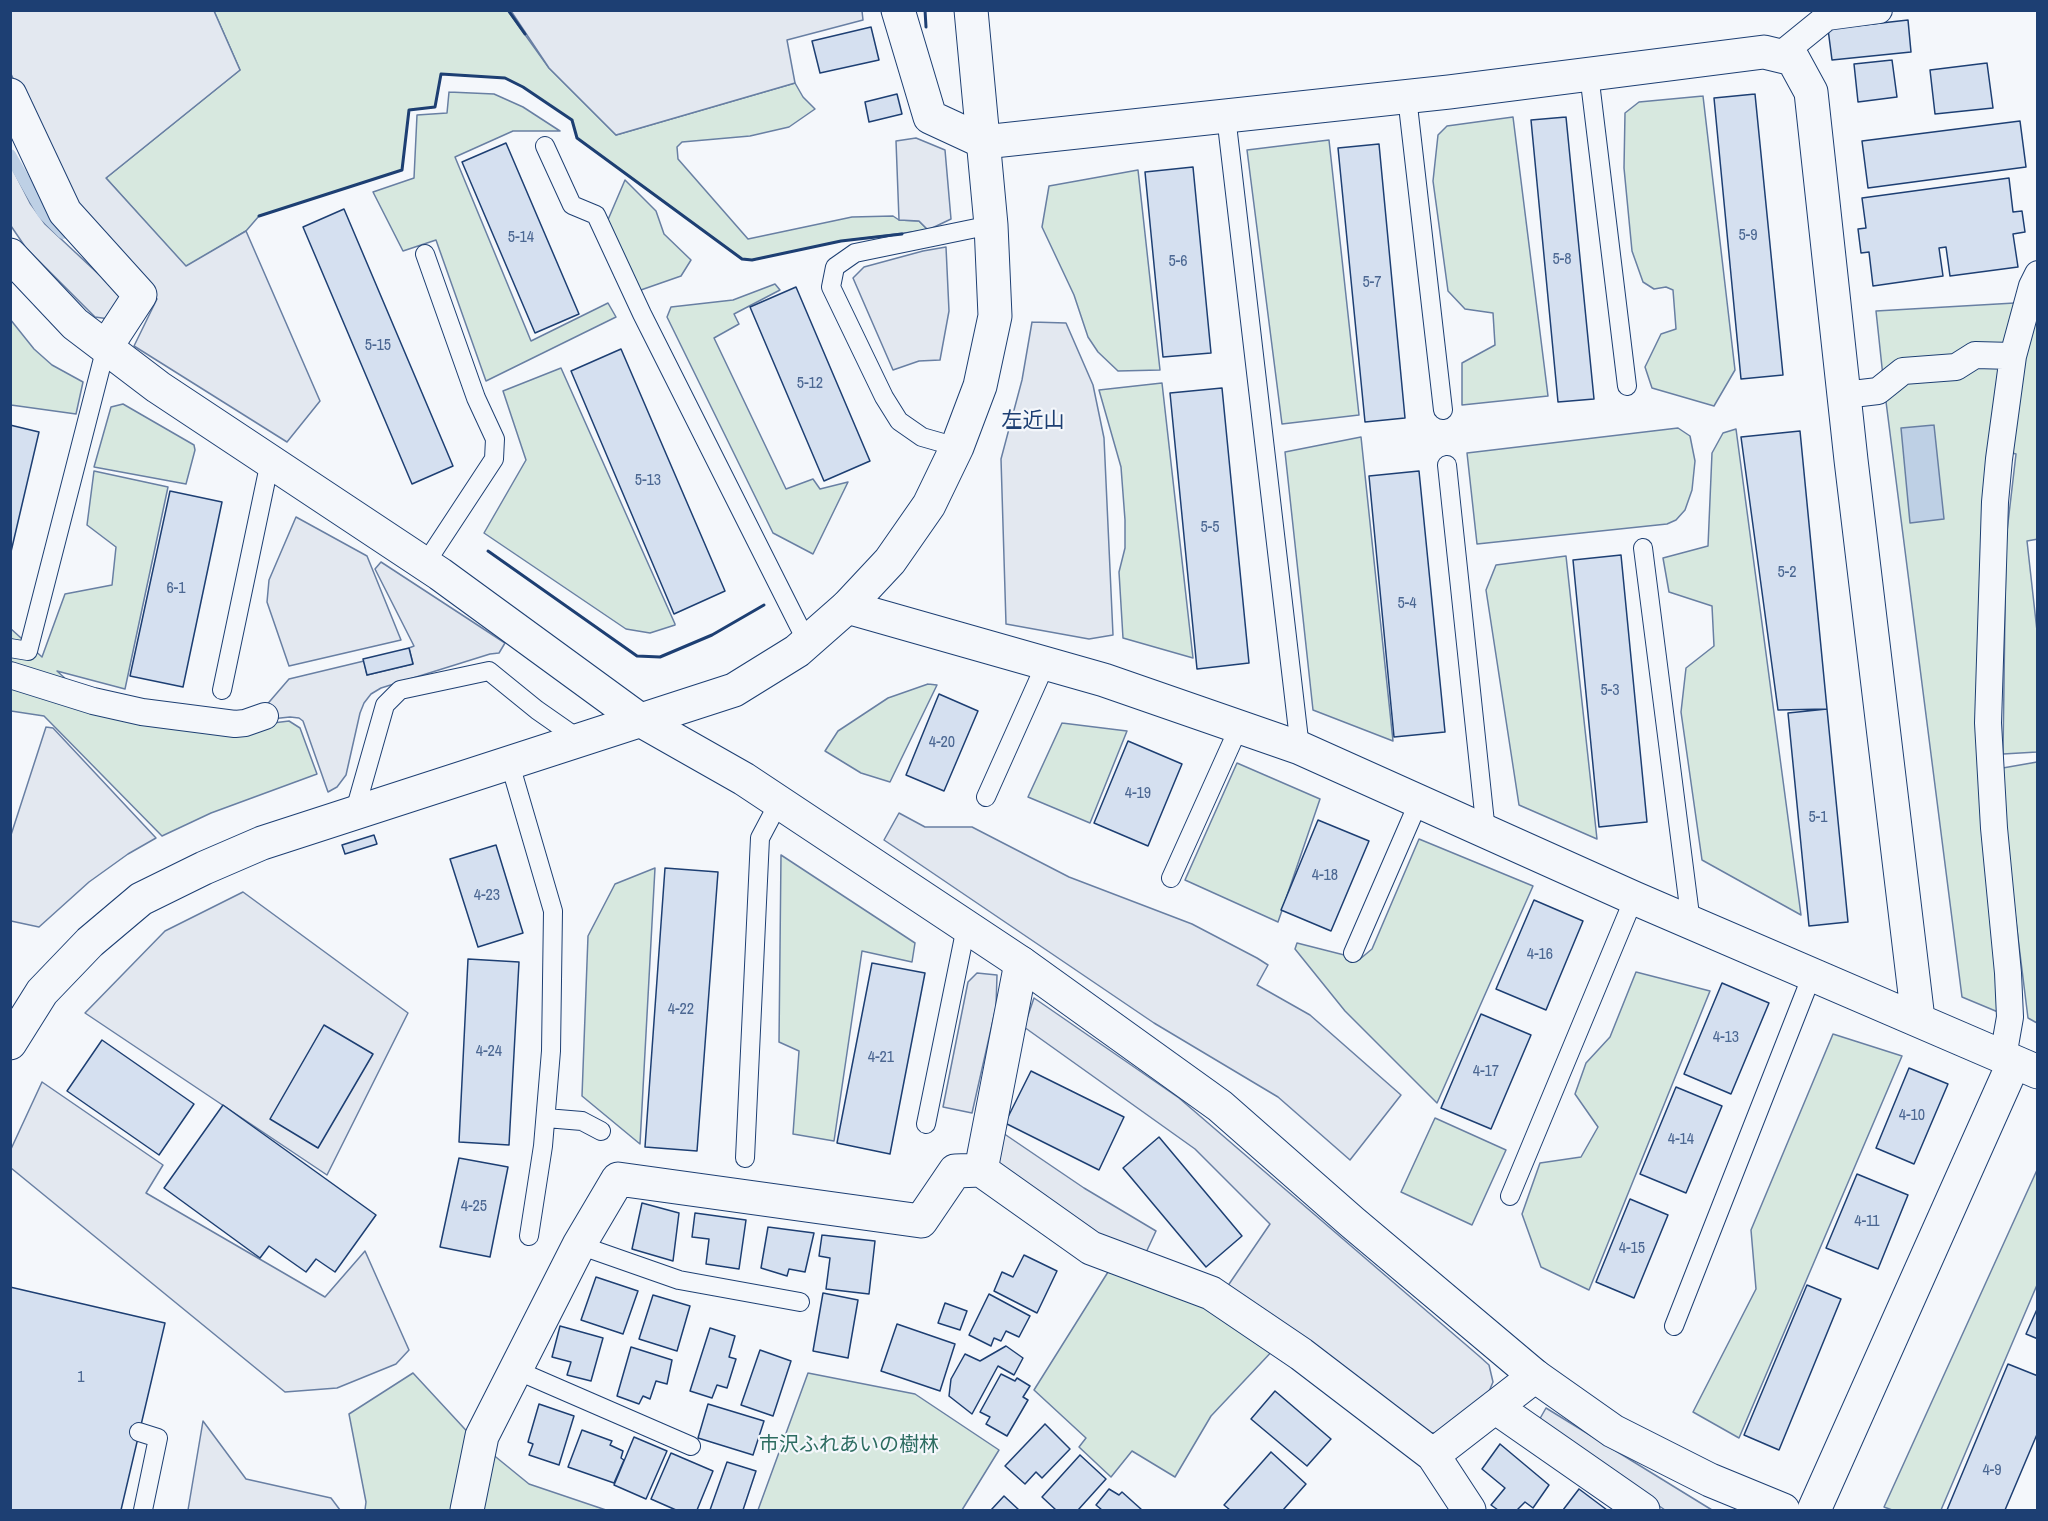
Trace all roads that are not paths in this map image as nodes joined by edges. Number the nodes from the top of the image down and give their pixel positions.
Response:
1 (898, 10) edge
2 (971, 10) edge
3 (1879, 10) edge
4 (1779, 56) junction
5 (1590, 74) junction
6 (10, 95) edge
7 (1407, 97) junction
8 (1226, 116) junction
9 (984, 142) junction
10 (545, 146) dead end
11 (991, 225) junction
12 (425, 254) dead end
13 (10, 255) edge
14 (2037, 274) edge
15 (106, 347) junction
16 (2013, 356) junction
17 (1628, 386) dead end
18 (1844, 395) junction
19 (1443, 410) dead end
20 (957, 447) junction
21 (270, 461) junction
22 (1447, 465) dead end
23 (1643, 548) dead end
24 (425, 564) junction
25 (847, 607) junction
26 (807, 642) junction
27 (10, 648) edge
28 (1046, 663) junction
29 (10, 675) edge
30 (222, 690) dead end
31 (265, 716) dead end
32 (640, 720) junction
33 (1239, 727) junction
34 (580, 740) junction
35 (1300, 748) junction
36 (510, 764) junction
37 (986, 796) dead end
38 (1419, 801) junction
39 (779, 802) junction
40 (354, 814) junction
41 (1486, 832) junction
42 (1171, 878) dead end
43 (1634, 898) junction
44 (1691, 923) junction
45 (966, 927) junction
46 (1353, 953) dead end
47 (1021, 963) junction
48 (1812, 975) junction
49 (1918, 1018) junction
50 (10, 1043) edge
51 (2018, 1063) edge
52 (546, 1118) junction
53 (926, 1125) dead end
54 (601, 1131) dead end
55 (745, 1158) dead end
56 (981, 1170) junction
57 (1510, 1196) dead end
58 (529, 1236) dead end
59 (579, 1245) junction
60 (800, 1302) dead end
61 (1674, 1326) dead end
62 (516, 1370) junction
63 (1536, 1376) junction
64 (1495, 1407) junction
65 (139, 1432) dead end
66 (691, 1446) dead end
67 (1433, 1455) junction
68 (143, 1510) edge
69 (467, 1510) edge
70 (1469, 1510) edge
71 (1643, 1510) edge
72 (1783, 1510) edge
73 (1814, 1510) edge

1 - 9 street
2 - 9 street
3 - 4 street
4 - 5 street
4 - 18 street
5 - 7 street
5 - 17 lane
6 - 15 street
7 - 8 street
7 - 19 lane
8 - 9 street
8 - 35 lane
9 - 11 street
10 - 26 lane
11 - 20 street
11 - 20 lane
12 - 24 lane
13 - 15 street
14 - 16 street
15 - 21 street
15 - 27 lane
16 - 18 street
16 - 51 street
18 - 49 street
20 - 25 street
21 - 24 street
21 - 30 lane
22 - 41 lane
23 - 44 lane
24 - 32 street
25 - 26 street
25 - 28 street
26 - 32 street
28 - 33 street
28 - 37 lane
29 - 31 street
32 - 34 street
32 - 39 street
33 - 35 street
33 - 42 lane
34 - 36 street
34 - 40 lane
35 - 38 street
36 - 40 street
36 - 52 lane
38 - 41 street
38 - 46 lane
39 - 45 street
39 - 55 lane
40 - 50 street
41 - 43 street
43 - 44 street
43 - 57 lane
44 - 48 street
45 - 47 street
45 - 53 lane
47 - 56 street
47 - 63 street
48 - 49 street
48 - 61 lane
49 - 51 street
51 - 73 street
52 - 54 lane
52 - 58 lane
56 - 59 street
56 - 67 street
59 - 60 lane
59 - 62 street
62 - 66 lane
62 - 69 street
63 - 64 street
63 - 72 street
64 - 67 street
64 - 71 street
65 - 68 lane
67 - 70 street

